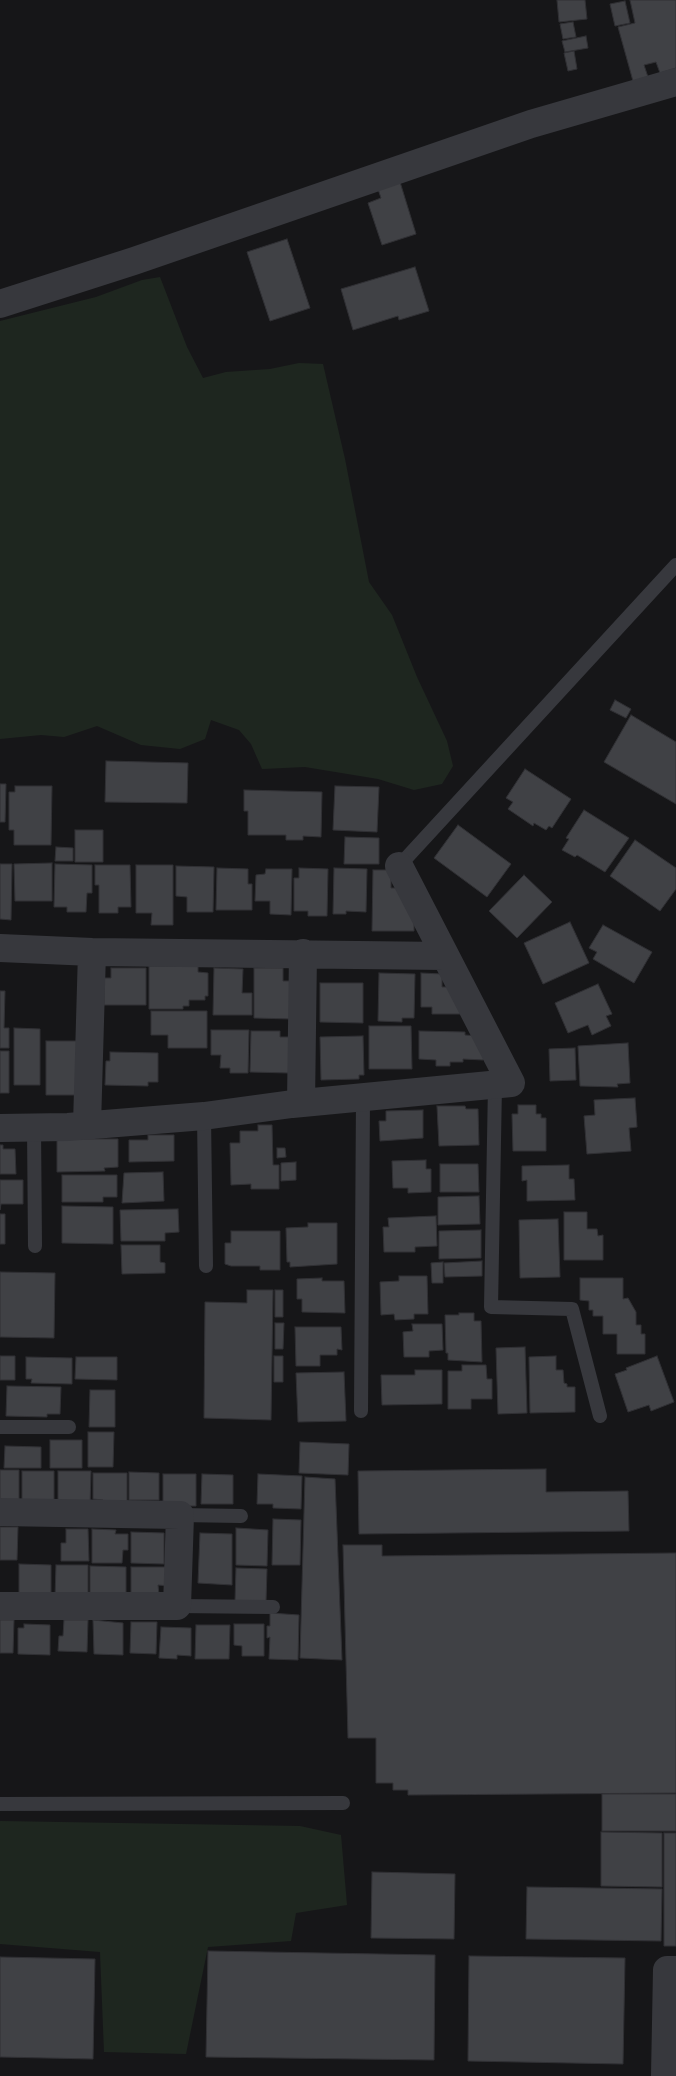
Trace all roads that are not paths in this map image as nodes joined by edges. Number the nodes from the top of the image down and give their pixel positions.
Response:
1 (676, 82) edge
2 (0, 304) edge
3 (676, 565) edge
4 (399, 866) joint
5 (0, 948) edge
6 (92, 952) junction
7 (303, 953) junction
8 (445, 956) junction
9 (495, 1085) junction
10 (363, 1097) junction
11 (302, 1103) junction
12 (204, 1116) junction
13 (87, 1125) junction
14 (34, 1127) junction
15 (0, 1128) edge
16 (35, 1246) dead end
17 (206, 1266) dead end
18 (361, 1411) dead end
19 (600, 1416) dead end
20 (0, 1427) edge
21 (69, 1427) dead end
22 (0, 1512) edge
23 (180, 1515) junction
24 (241, 1516) dead end
25 (0, 1606) edge
26 (177, 1606) junction
27 (273, 1607) dead end
28 (344, 1803) dead end
29 (0, 1804) edge
30 (676, 1970) edge
31 (666, 2076) edge

1 - 2 street
3 - 4 lane
4 - 8 street
5 - 6 street
6 - 7 street
6 - 13 street
7 - 8 street
7 - 11 street
8 - 9 street
9 - 10 street
9 - 19 lane
10 - 11 street
10 - 18 lane
11 - 12 street
12 - 13 street
12 - 17 lane
13 - 14 street
14 - 15 street
14 - 16 lane
20 - 21 lane
22 - 23 street
23 - 24 lane
23 - 26 street
25 - 26 street
26 - 27 lane
28 - 29 lane
30 - 31 street

